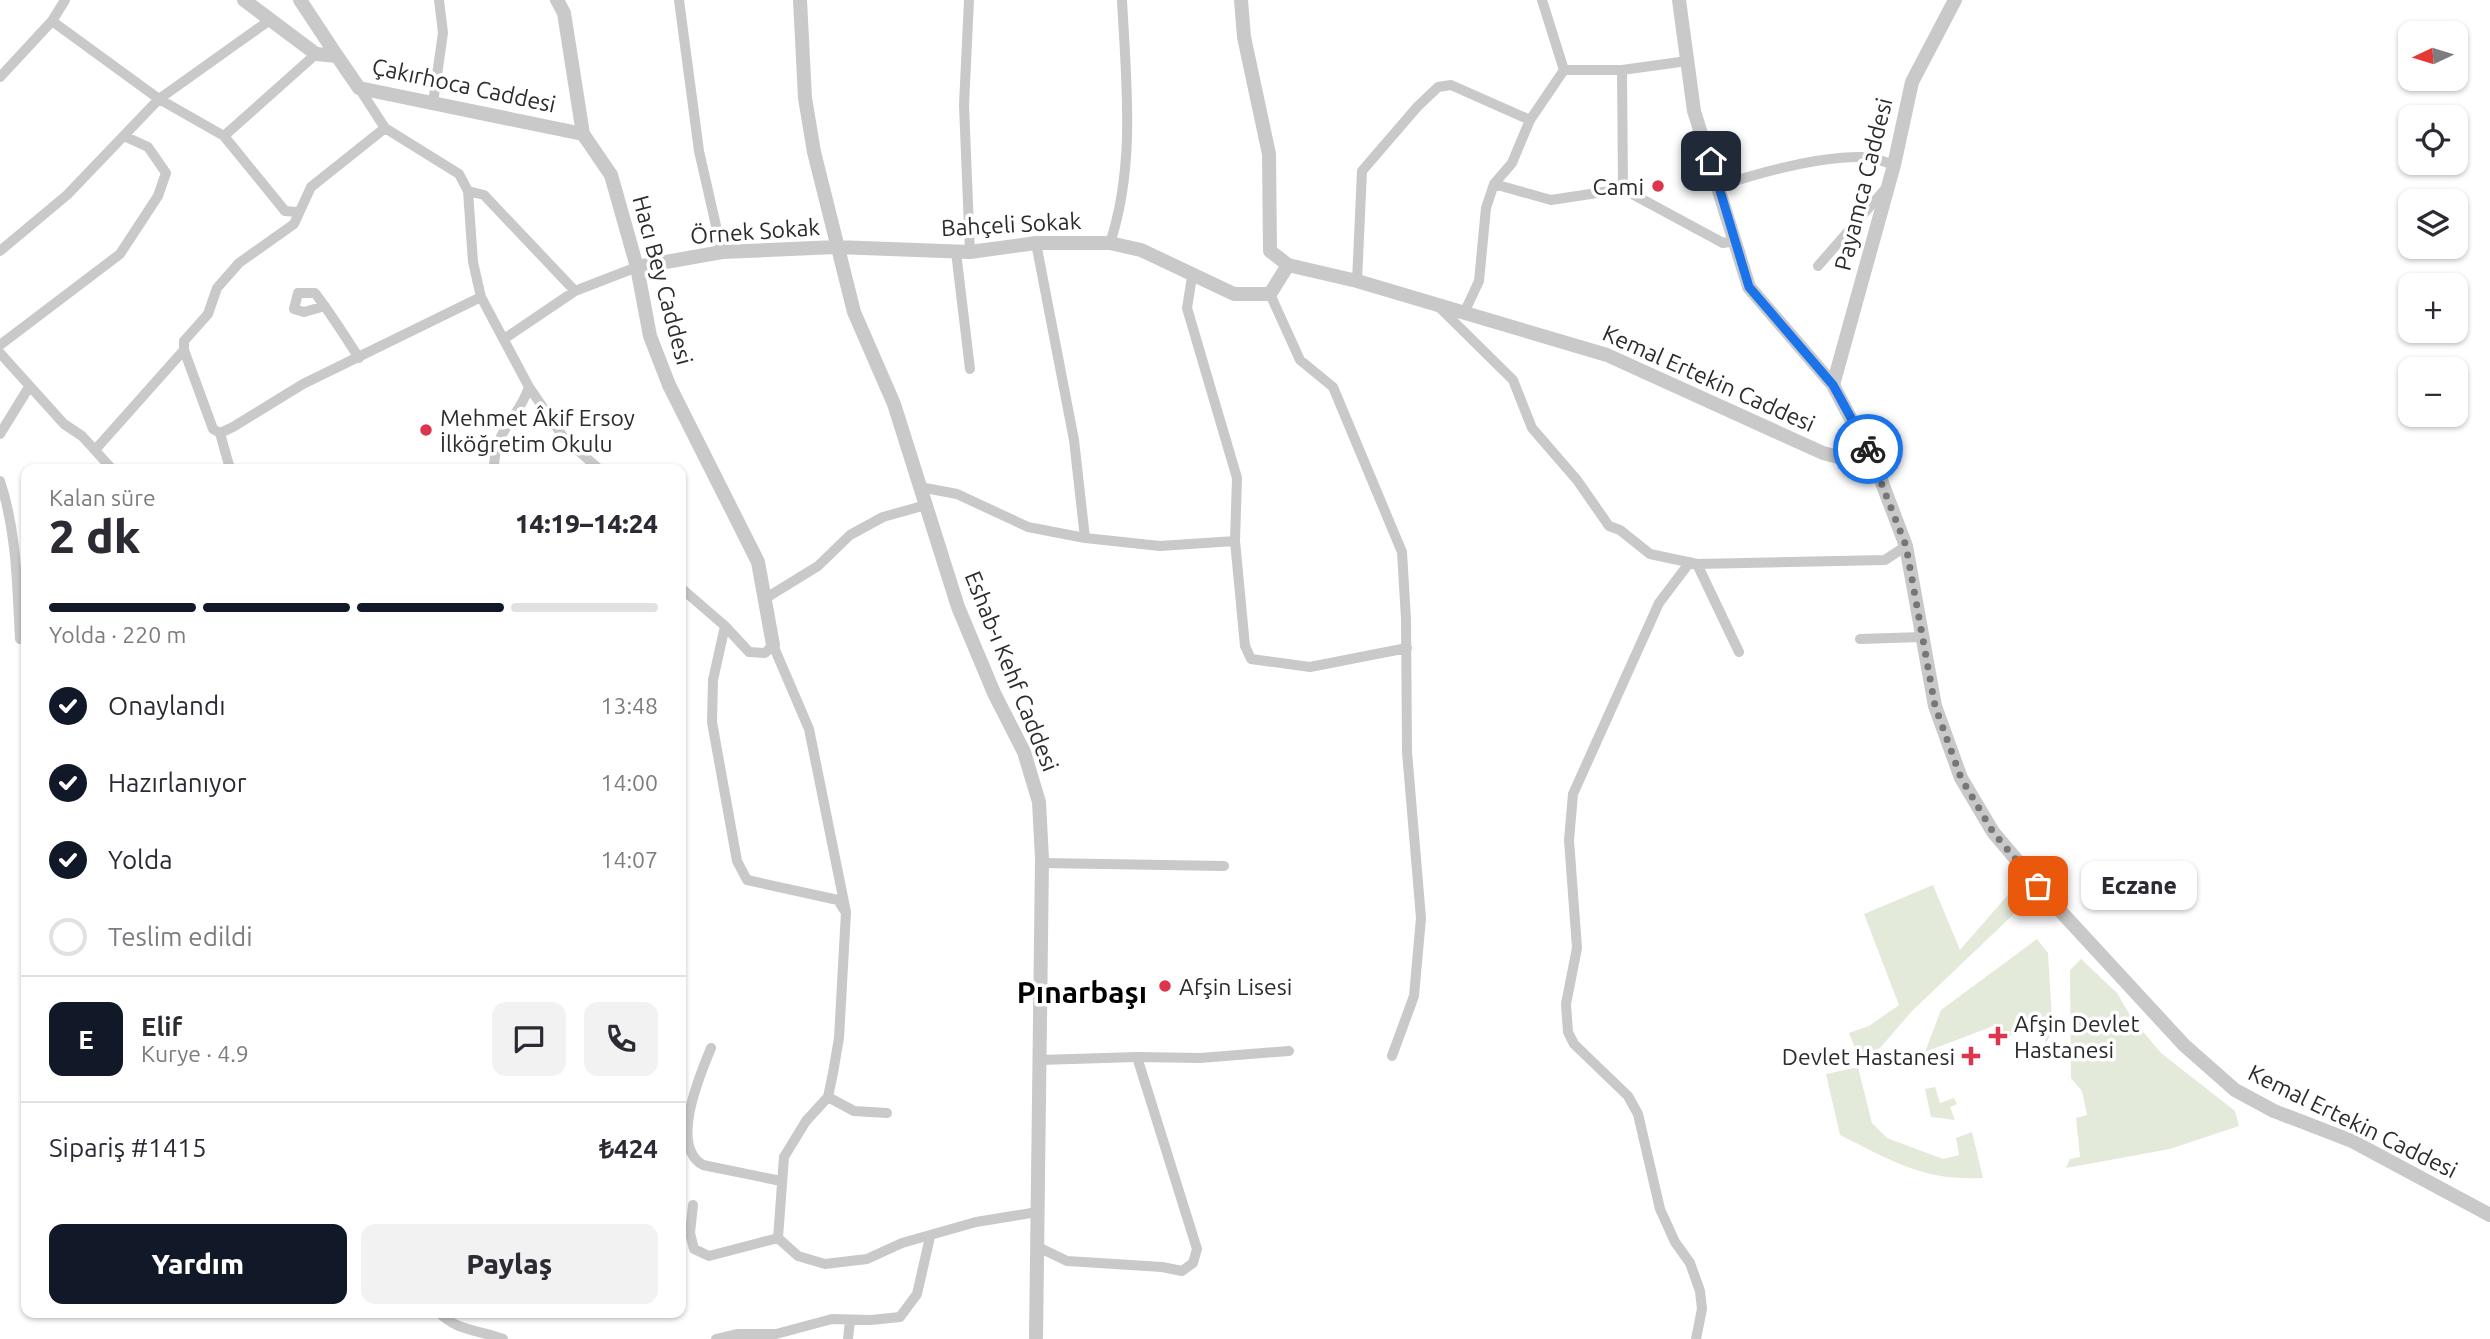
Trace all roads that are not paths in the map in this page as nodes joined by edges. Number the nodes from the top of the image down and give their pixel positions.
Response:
1 (65, 0) edge
2 (244, 0) edge
3 (300, 0) edge
4 (439, 0) edge
5 (557, 0) edge
6 (679, 0) edge
7 (800, 0) edge
8 (969, 0) edge
9 (1122, 0) edge
10 (1241, 0) edge
11 (1542, 0) edge
12 (1679, 0) edge
13 (1955, 0) edge
14 (270, 20) junction
15 (52, 21) junction
16 (316, 54) junction
17 (337, 56) junction
18 (1688, 61) junction
19 (1564, 70) junction
20 (1622, 70) junction
21 (0, 77) edge
22 (359, 88) junction
23 (159, 99) junction
24 (433, 103) junction
25 (1531, 120) junction
26 (386, 128) junction
27 (583, 134) junction
28 (124, 136) junction
29 (224, 136) junction
30 (1894, 165) junction
31 (1494, 184) junction
32 (1720, 186) junction
33 (1889, 186) junction
34 (1623, 189) junction
35 (468, 191) junction
36 (297, 212) junction
37 (1735, 241) junction
38 (1035, 243) junction
39 (1110, 243) junction
40 (836, 247) junction
41 (0, 251) edge
42 (722, 252) junction
43 (963, 252) junction
44 (1288, 265) junction
45 (1818, 266) dead end
46 (637, 267) junction
47 (1192, 277) junction
48 (1357, 281) junction
49 (575, 291) junction
50 (1269, 294) junction
51 (481, 297) junction
52 (325, 306) junction
53 (1438, 306) junction
54 (1464, 313) junction
55 (504, 339) junction
56 (0, 345) edge
57 (184, 350) junction
58 (0, 353) edge
59 (359, 358) junction
60 (970, 369) dead end
61 (1833, 385) junction
62 (29, 387) junction
63 (529, 387) junction
64 (220, 433) junction
65 (0, 434) edge
66 (95, 450) junction
67 (108, 464) edge
68 (229, 464) edge
69 (494, 464) edge
70 (593, 464) edge
71 (1876, 467) junction
72 (0, 481) edge
73 (920, 487) junction
74 (926, 505) junction
75 (1085, 538) junction
76 (1235, 541) junction
77 (1906, 546) junction
78 (1693, 563) junction
79 (686, 592) edge
80 (766, 598) junction
81 (725, 626) junction
82 (1922, 638) junction
83 (20, 639) dead end
84 (1860, 639) dead end
85 (773, 645) junction
86 (1407, 648) junction
87 (1739, 652) dead end
88 (1042, 863) junction
89 (1224, 866) dead end
90 (846, 912) junction
91 (711, 1048) dead end
92 (1289, 1051) dead end
93 (1392, 1056) dead end
94 (1138, 1057) junction
95 (1039, 1060) junction
96 (828, 1097) junction
97 (887, 1113) dead end
98 (781, 1181) junction
99 (693, 1205) dead end
100 (1037, 1212) junction
101 (2490, 1215) edge
102 (930, 1237) junction
103 (778, 1238) junction
104 (1040, 1248) junction
105 (448, 1318) edge
106 (850, 1320) junction
107 (758, 1336) edge
108 (503, 1339) edge
109 (716, 1339) edge
110 (848, 1339) edge
111 (1036, 1339) edge
112 (1696, 1339) edge

1 - 15 street
2 - 14 street
3 - 17 street, Çakırhoca Caddesi
4 - 24 street
5 - 27 street, Hacı Bey Caddesi
6 - 42 street
7 - 40 street, Eshab-ı Kehf Caddesi
8 - 43 street
9 - 39 street
10 - 44 street
11 - 19 street
12 - 18 street
13 - 30 street, Payamca Caddesi
14 - 16 street
14 - 23 street
15 - 21 street
15 - 23 street
16 - 17 street
16 - 29 street
17 - 22 street, Çakırhoca Caddesi
18 - 20 street
18 - 32 street
19 - 20 street
19 - 25 street
20 - 34 street
22 - 24 street, Çakırhoca Caddesi
22 - 26 street
23 - 28 street
23 - 29 street
24 - 27 street, Çakırhoca Caddesi
25 - 31 street
25 - 48 street
26 - 35 street
26 - 36 street
27 - 46 street, Hacı Bey Caddesi
28 - 41 street
28 - 56 street
29 - 36 street
30 - 32 street
30 - 33 street, Payamca Caddesi
31 - 34 street
31 - 54 street
32 - 37 street
33 - 45 street
33 - 61 street, Payamca Caddesi
34 - 37 street
35 - 49 street
35 - 51 street
36 - 57 street
37 - 61 street
38 - 39 street, Bahçeli Sokak
38 - 43 street, Bahçeli Sokak
38 - 75 street
39 - 47 street, Bahçeli Sokak
40 - 42 street, Örnek Sokak
40 - 43 street, Bahçeli Sokak
40 - 73 street, Eshab-ı Kehf Caddesi
42 - 46 street, Örnek Sokak
43 - 60 street
44 - 48 street, Kemal Ertekin Caddesi
44 - 50 street
46 - 49 street
46 - 80 street, Hacı Bey Caddesi
47 - 50 street, Bahçeli Sokak
47 - 76 street
48 - 53 street, Kemal Ertekin Caddesi
49 - 55 street
50 - 86 street
51 - 55 street
51 - 59 street
52 - 52 street
52 - 59 street
53 - 54 street, Kemal Ertekin Caddesi
53 - 78 street
54 - 71 street, Kemal Ertekin Caddesi
55 - 63 street
57 - 64 street
57 - 66 street
58 - 62 street
59 - 64 street
61 - 71 street
62 - 65 street
62 - 66 street
63 - 69 street
63 - 70 street
64 - 68 street
66 - 67 street
71 - 77 street, Kemal Ertekin Caddesi
72 - 83 street
73 - 74 street, Eshab-ı Kehf Caddesi
73 - 75 street
74 - 80 street
74 - 88 street, Eshab-ı Kehf Caddesi
75 - 76 street
76 - 86 street
77 - 78 street
77 - 82 street, Kemal Ertekin Caddesi
78 - 87 street
78 - 112 street
79 - 81 street
80 - 85 street, Hacı Bey Caddesi
81 - 85 street
81 - 90 street
82 - 84 street
82 - 101 street, Kemal Ertekin Caddesi
85 - 90 street
86 - 93 street
88 - 89 street
88 - 95 street, Eshab-ı Kehf Caddesi
90 - 96 street
91 - 98 street
92 - 94 street
94 - 95 street
94 - 104 street
95 - 100 street, Eshab-ı Kehf Caddesi
96 - 97 street
96 - 98 street
98 - 103 street
99 - 103 street
100 - 102 street
100 - 104 street, Eshab-ı Kehf Caddesi
102 - 103 street
102 - 106 street
104 - 111 street, Eshab-ı Kehf Caddesi
105 - 108 street
106 - 107 street
106 - 110 street
107 - 109 street

